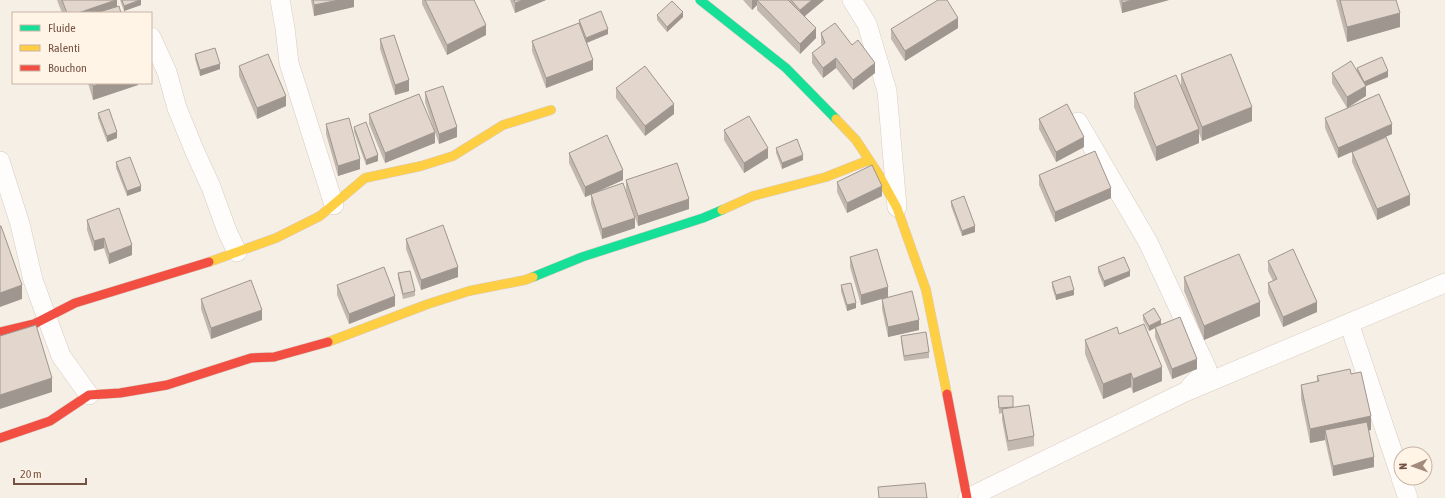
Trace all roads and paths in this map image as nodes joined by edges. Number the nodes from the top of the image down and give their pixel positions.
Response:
1 (280, 0) edge
2 (700, 0) edge
3 (852, 0) edge
4 (152, 39) edge
5 (551, 110) dead end
6 (1078, 122) edge
7 (869, 160) junction
8 (0, 161) edge
9 (334, 205) junction
10 (897, 208) junction
11 (237, 252) junction
12 (1445, 283) edge
13 (47, 318) junction
14 (1349, 323) junction
15 (0, 332) edge
16 (1185, 392) junction
17 (90, 394) junction
18 (0, 438) edge
19 (1393, 453) edge
20 (1404, 486) edge
21 (968, 498) edge
22 (1408, 498) edge

1 - 9 street
2 - 7 street
3 - 10 street
4 - 11 street
5 - 9 street
6 - 16 street
7 - 10 street
7 - 17 street
8 - 13 street
9 - 11 street
10 - 21 street
11 - 13 street
12 - 14 street
13 - 15 street
13 - 17 street
14 - 16 street
14 - 19 street
16 - 21 street
17 - 18 street
20 - 22 street

